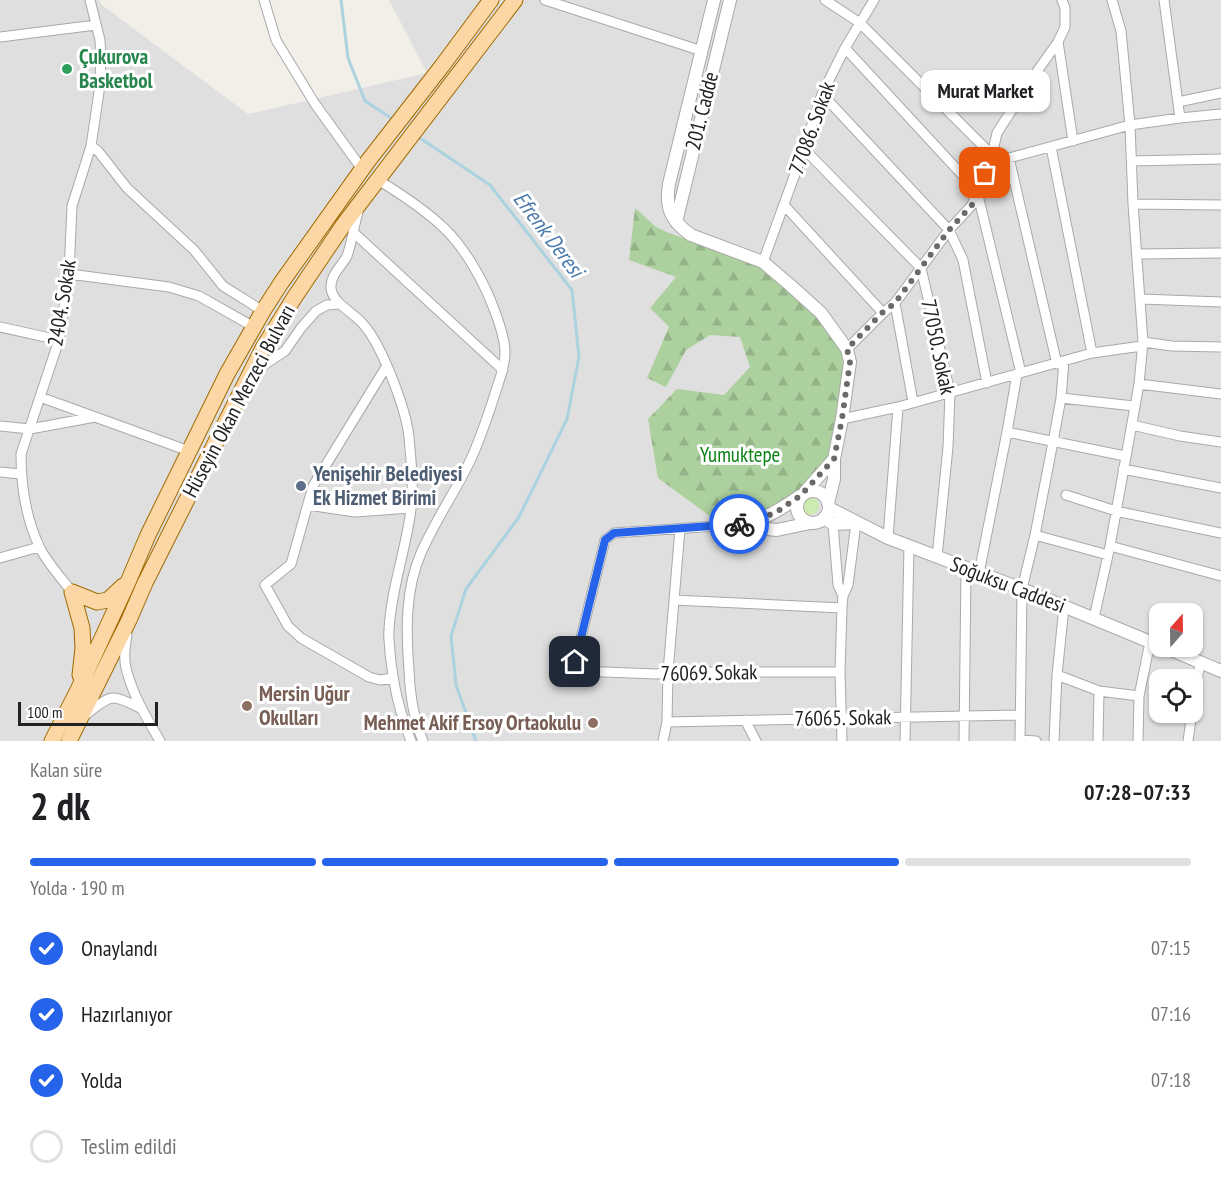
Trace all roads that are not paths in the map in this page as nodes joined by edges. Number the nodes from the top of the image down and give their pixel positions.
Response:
1 (90, 0) edge
2 (264, 0) edge
3 (491, 0) edge
4 (515, 0) edge
5 (545, 0) edge
6 (714, 0) edge
7 (730, 0) edge
8 (825, 0) edge
9 (874, 0) edge
10 (1062, 0) edge
11 (1112, 0) edge
12 (1164, 0) edge
13 (860, 23) junction
14 (96, 25) junction
15 (0, 37) edge
16 (1058, 42) junction
17 (845, 48) junction
18 (702, 51) junction
19 (1221, 93) edge
20 (822, 94) junction
21 (1178, 102) junction
22 (1221, 114) edge
23 (1180, 118) junction
24 (1130, 125) junction
25 (1073, 141) junction
26 (91, 146) junction
27 (1051, 147) junction
28 (804, 149) junction
29 (992, 155) junction
30 (1009, 158) junction
31 (1221, 159) edge
32 (1132, 161) junction
33 (365, 165) junction
34 (381, 175) junction
35 (977, 191) junction
36 (361, 202) junction
37 (1133, 204) junction
38 (784, 205) junction
39 (1221, 205) edge
40 (676, 222) junction
41 (949, 230) junction
42 (352, 232) junction
43 (1221, 253) edge
44 (1137, 254) junction
45 (763, 262) junction
46 (921, 268) junction
47 (69, 274) junction
48 (1141, 299) junction
49 (1221, 302) edge
50 (895, 303) junction
51 (339, 304) junction
52 (263, 311) junction
53 (882, 313) junction
54 (0, 327) edge
55 (254, 327) junction
56 (59, 340) junction
57 (1143, 344) junction
58 (1221, 347) edge
59 (847, 349) junction
60 (1092, 353) junction
61 (1060, 362) junction
62 (387, 367) junction
63 (503, 370) junction
64 (1019, 373) junction
65 (987, 383) junction
66 (245, 384) junction
67 (1139, 384) junction
68 (950, 393) junction
69 (1221, 394) edge
70 (40, 397) junction
71 (1061, 398) junction
72 (913, 402) junction
73 (898, 406) junction
74 (1134, 406) junction
75 (96, 417) junction
76 (842, 419) junction
77 (1132, 425) junction
78 (0, 426) edge
79 (30, 429) junction
80 (1007, 432) junction
81 (1053, 442) junction
82 (1221, 442) edge
83 (189, 451) junction
84 (1125, 456) junction
85 (834, 459) junction
86 (1123, 470) junction
87 (0, 472) edge
88 (21, 474) junction
89 (1221, 488) edge
90 (802, 494) junction
91 (1066, 495) dead end
92 (308, 505) junction
93 (411, 508) junction
94 (1116, 511) junction
95 (828, 513) junction
96 (810, 523) junction
97 (856, 523) junction
98 (732, 525) junction
99 (680, 529) junction
100 (1221, 533) edge
101 (1035, 535) junction
102 (888, 538) junction
103 (909, 546) junction
104 (39, 547) junction
105 (1109, 550) junction
106 (937, 557) junction
107 (0, 558) edge
108 (966, 568) junction
109 (979, 573) junction
110 (1221, 576) edge
111 (128, 582) junction
112 (1022, 589) junction
113 (72, 592) junction
114 (843, 596) junction
115 (674, 600) junction
116 (1064, 607) junction
117 (842, 608) junction
118 (1094, 618) junction
119 (129, 620) junction
120 (1149, 642) edge
121 (1153, 657) edge
122 (1186, 657) edge
123 (1200, 663) junction
124 (1199, 669) edge
125 (1221, 671) edge
126 (668, 672) junction
127 (840, 672) junction
128 (1057, 675) junction
129 (393, 678) junction
130 (78, 690) junction
131 (1099, 692) junction
132 (1139, 696) junction
133 (142, 709) junction
134 (964, 715) junction
135 (1019, 715) junction
136 (904, 717) junction
137 (81, 718) junction
138 (841, 718) junction
139 (745, 720) junction
140 (667, 722) junction
141 (1190, 723) edge
142 (1020, 740) edge
143 (52, 741) edge
144 (69, 741) edge
145 (79, 741) edge
146 (160, 741) edge
147 (411, 741) edge
148 (423, 741) edge
149 (663, 741) edge
150 (756, 741) edge
151 (842, 741) edge
152 (905, 741) edge
153 (964, 741) edge
154 (1036, 741) edge
155 (1054, 741) edge
156 (1098, 741) edge
157 (1138, 741) edge
158 (1188, 741) edge

1 - 14 street, 2404. Sokak
2 - 33 street
3 - 33 main road, Hüseyin Okan Merzeci Bulvarı
4 - 34 main road, Hüseyin Okan Merzeci Bulvarı
5 - 18 street
6 - 18 street, 201. Cadde
7 - 40 street, 201. Cadde
8 - 13 street
9 - 13 street, 77086. Sokak
10 - 16 street
11 - 24 street
12 - 21 street
13 - 17 street, 77086. Sokak
13 - 29 street
14 - 15 street
14 - 26 street, 2404. Sokak
16 - 25 street
16 - 29 street
17 - 20 street, 77086. Sokak
17 - 35 street
18 - 40 street, 201. Cadde
19 - 21 street
20 - 28 street, 77086. Sokak
20 - 41 street
21 - 23 street
22 - 23 street
23 - 24 street
24 - 25 street
24 - 32 street
25 - 27 street
26 - 47 street, 2404. Sokak
26 - 52 street
27 - 30 street
27 - 60 street
28 - 38 street, 77086. Sokak
28 - 46 street
29 - 30 street
29 - 35 street
30 - 61 street
31 - 32 street
32 - 37 street
33 - 52 main road, Hüseyin Okan Merzeci Bulvarı
34 - 36 main road, Hüseyin Okan Merzeci Bulvarı
34 - 63 street
35 - 41 street
35 - 64 street
36 - 42 street
36 - 66 main road, Hüseyin Okan Merzeci Bulvarı
37 - 39 street
37 - 44 street
38 - 45 street, 77086. Sokak
38 - 53 street
40 - 45 street
41 - 46 street
41 - 65 street
42 - 51 street
42 - 63 street
43 - 44 street
44 - 48 street
45 - 59 street
46 - 50 street
46 - 68 street, 77050. Sokak
47 - 55 street
47 - 56 street, 2404. Sokak
48 - 49 street
48 - 57 street
50 - 53 street
50 - 72 street
51 - 62 street
51 - 66 street
52 - 55 main road, Hüseyin Okan Merzeci Bulvarı
53 - 59 street
54 - 56 street
55 - 83 main road, Hüseyin Okan Merzeci Bulvarı
56 - 70 street, 2404. Sokak
57 - 58 street
57 - 60 street
57 - 67 street
59 - 76 street
60 - 61 street
61 - 64 street
61 - 71 street
62 - 92 street
62 - 93 street
63 - 148 street
64 - 65 street
64 - 80 street
65 - 68 street
66 - 119 main road, Hüseyin Okan Merzeci Bulvarı
67 - 69 street
67 - 74 street
68 - 72 street
68 - 106 street, 77050. Sokak
70 - 75 street
70 - 79 street, 2404. Sokak
71 - 74 street
71 - 81 street
72 - 73 street
73 - 76 street
73 - 102 street
74 - 77 street
75 - 79 street
75 - 83 street
76 - 85 street
77 - 82 street
77 - 84 street
78 - 79 street
79 - 88 street, 2404. Sokak
80 - 81 street
80 - 109 street
81 - 84 street
81 - 101 street
83 - 111 main road, Hüseyin Okan Merzeci Bulvarı
84 - 86 street
85 - 90 street
85 - 95 street
86 - 89 street
86 - 94 street
87 - 88 street
88 - 104 street, 2404. Sokak
90 - 95 street
90 - 96 street
90 - 98 street
91 - 94 street
92 - 93 street
92 - 129 street
93 - 129 street
94 - 100 street
94 - 105 street
95 - 96 street
95 - 97 street
95 - 114 street
96 - 98 street
97 - 102 street, Soğuksu Caddesi
97 - 114 street
98 - 99 street
99 - 115 street
99 - 126 street, 76069. Sokak
101 - 105 street
101 - 112 street
102 - 103 street, Soğuksu Caddesi
103 - 106 street, Soğuksu Caddesi
103 - 136 street
104 - 107 street
104 - 113 street, 2404. Sokak
105 - 110 street
105 - 118 street
106 - 108 street, Soğuksu Caddesi
108 - 109 street, Soğuksu Caddesi
108 - 134 street
109 - 112 street, Soğuksu Caddesi
111 - 113 main road
111 - 130 main road, Hüseyin Okan Merzeci Bulvarı
112 - 116 street, Soğuksu Caddesi
112 - 135 street
113 - 130 main road
114 - 117 street
115 - 117 street
115 - 126 street
116 - 118 street, Soğuksu Caddesi
116 - 128 street
117 - 127 street
118 - 120 street, Soğuksu Caddesi
119 - 133 street
119 - 137 main road, Hüseyin Okan Merzeci Bulvarı
121 - 132 street
122 - 123 street, Soğuksu Caddesi
123 - 124 street
123 - 125 street, Soğuksu Caddesi
126 - 127 street, 76069. Sokak
126 - 140 street
127 - 138 street
128 - 131 street
128 - 155 street
129 - 147 street
130 - 143 main road, Hüseyin Okan Merzeci Bulvarı
131 - 132 street
131 - 156 street
132 - 157 street
133 - 137 street
133 - 146 street
134 - 135 street, 76065. Sokak
134 - 136 street, 76065. Sokak
134 - 153 street
135 - 142 street
136 - 138 street, 76065. Sokak
136 - 152 street
137 - 144 main road, Hüseyin Okan Merzeci Bulvarı
137 - 145 main road
138 - 139 street, 76065. Sokak
138 - 151 street
139 - 140 street, 76065. Sokak
139 - 150 street
140 - 149 street
141 - 158 street
142 - 154 street

